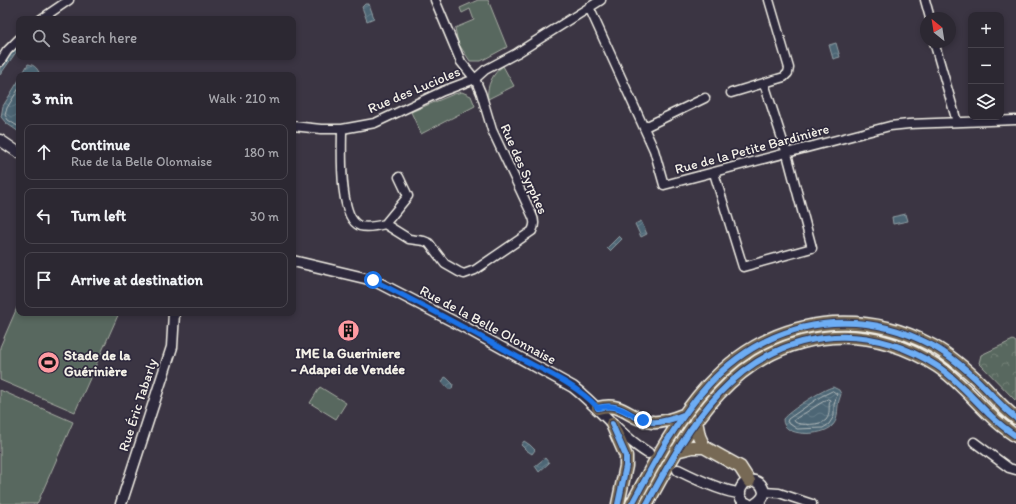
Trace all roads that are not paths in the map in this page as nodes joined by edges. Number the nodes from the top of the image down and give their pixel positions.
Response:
1 (69, 0) edge
2 (435, 0) edge
3 (601, 0) edge
4 (769, 0) edge
5 (925, 0) edge
6 (589, 7) junction
7 (928, 12) edge
8 (45, 16) edge
9 (16, 42) edge
10 (936, 48) edge
11 (0, 62) edge
12 (475, 79) junction
13 (764, 83) junction
14 (731, 93) dead end
15 (705, 98) dead end
16 (1016, 120) edge
17 (957, 122) junction
18 (296, 126) edge
19 (645, 127) junction
20 (342, 129) junction
21 (0, 140) edge
22 (16, 151) edge
23 (787, 154) junction
24 (714, 173) junction
25 (399, 177) dead end
26 (385, 224) junction
27 (296, 262) edge
28 (174, 316) edge
29 (598, 408) junction
30 (683, 415) junction
31 (1016, 418) edge
32 (696, 421) junction
33 (612, 424) junction
34 (1016, 436) edge
35 (974, 442) dead end
36 (704, 447) junction
37 (676, 452) junction
38 (648, 453) dead end
39 (678, 470) dead end
40 (1016, 470) edge
41 (748, 481) junction
42 (764, 492) junction
43 (740, 493) junction
44 (121, 504) edge
45 (618, 504) edge
46 (632, 504) edge
47 (648, 504) edge
48 (748, 504) edge
49 (755, 504) edge
50 (812, 504) edge

1 - 8 street
2 - 12 street
3 - 6 street, Rue des Lucioles
4 - 13 street
5 - 7 street
6 - 12 street, Rue des Lucioles
6 - 19 street, Rue de la Petite Bardinière
9 - 11 street
10 - 17 street
12 - 20 street, Rue des Lucioles
12 - 26 street, Rue des Syrphes
13 - 14 street
13 - 23 street
15 - 19 street
16 - 17 street, Rue de la Petite Bardinière
17 - 23 street, Rue de la Petite Bardinière
18 - 20 street, Rue des Lucioles
19 - 24 street, Rue de la Petite Bardinière
20 - 26 street
21 - 22 street
23 - 24 street, Rue de la Petite Bardinière
23 - 24 street
25 - 26 street
27 - 29 street, Rue de la Belle Olonnaise
28 - 44 street, Rue Éric Tabarly
29 - 30 main road
29 - 33 street, Rue de la Belle Olonnaise
30 - 31 main road
30 - 46 main road
32 - 34 main road
32 - 36 main road
32 - 37 main road
33 - 38 street, Rue de la Belle Olonnaise
33 - 45 main road
35 - 40 street
36 - 37 main road
36 - 41 main road
37 - 47 main road
39 - 43 street
41 - 42 street
41 - 43 street
42 - 49 street
42 - 50 street
43 - 48 street

